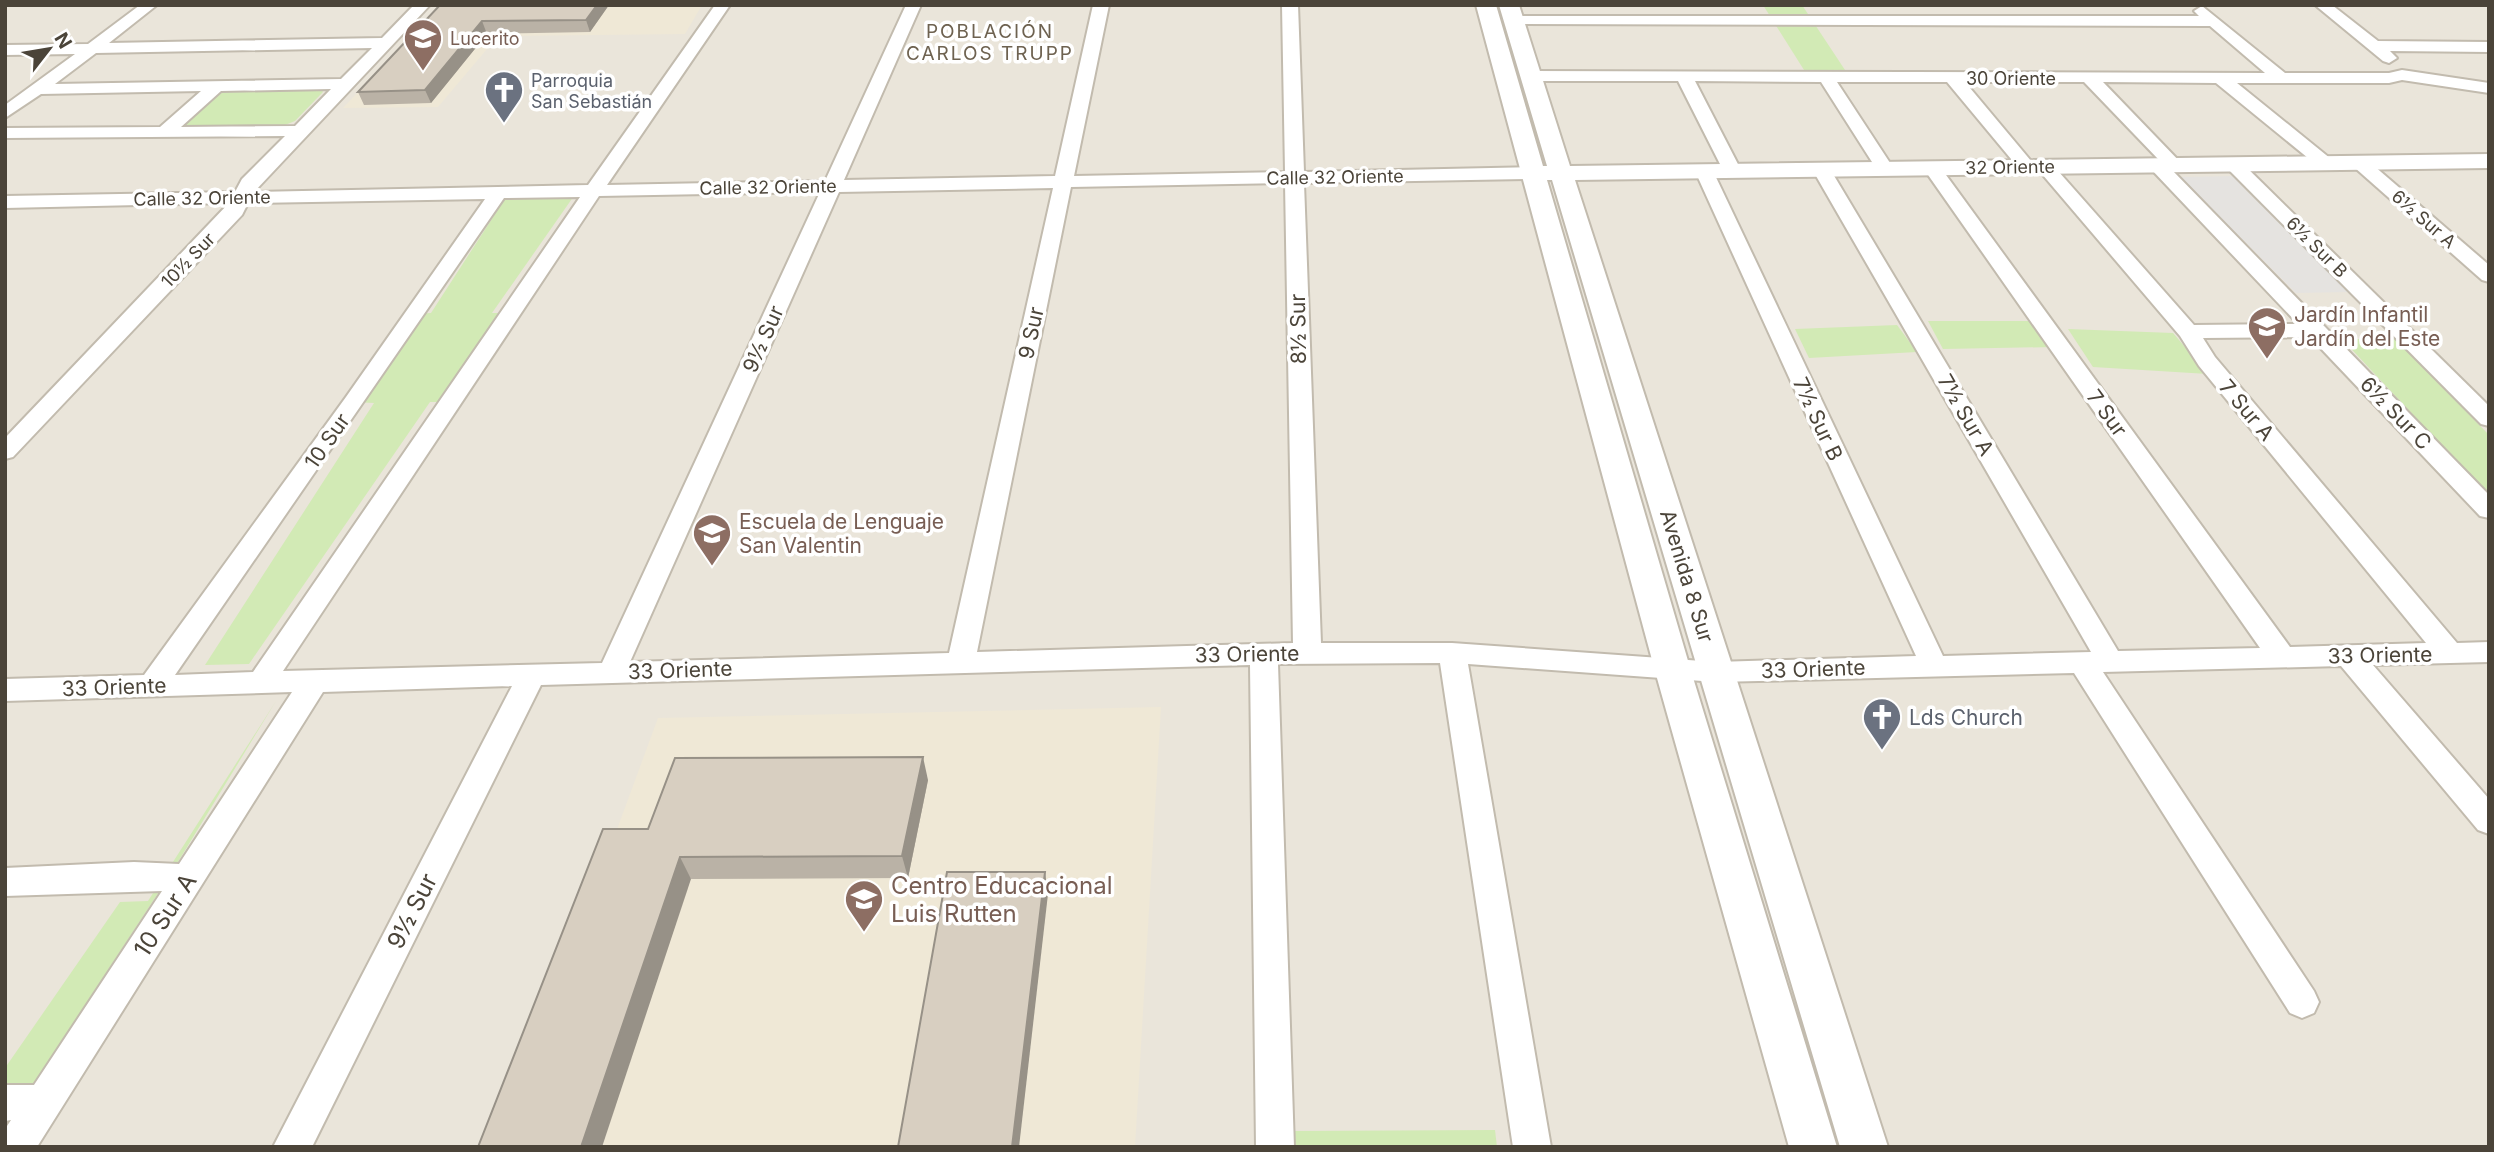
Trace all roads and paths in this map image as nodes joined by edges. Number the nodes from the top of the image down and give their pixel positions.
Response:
1 (150, 5) edge
2 (423, 5) edge
3 (723, 5) edge
4 (914, 5) edge
5 (1101, 5) edge
6 (1290, 5) edge
7 (2194, 5) edge
8 (2322, 5) edge
9 (1503, 10) edge
10 (2214, 21) junction
11 (385, 43) junction
12 (2377, 46) junction
13 (2489, 47) edge
14 (92, 48) junction
15 (5, 50) edge
16 (2402, 75) junction
17 (1531, 76) junction
18 (1684, 77) junction
19 (1826, 78) junction
20 (1953, 78) junction
21 (2281, 78) junction
22 (2090, 79) junction
23 (2222, 79) junction
24 (345, 84) junction
25 (217, 86) junction
26 (2489, 88) edge
27 (38, 89) junction
28 (5, 113) edge
29 (166, 131) junction
30 (299, 131) junction
31 (5, 133) edge
32 (2325, 163) junction
33 (2360, 163) junction
34 (2487, 163) edge
35 (2233, 164) junction
36 (2165, 165) junction
37 (2036, 167) junction
38 (1932, 168) junction
39 (1821, 169) junction
40 (1885, 169) junction
41 (1732, 170) junction
42 (1704, 171) junction
43 (1546, 173) junction
44 (1294, 177) junction
45 (1064, 182) junction
46 (832, 186) junction
47 (596, 191) junction
48 (498, 192) junction
49 (241, 197) junction
50 (7, 203) edge
51 (2489, 276) edge
52 (2316, 330) junction
53 (2188, 332) junction
54 (2489, 419) edge
55 (5, 452) edge
56 (2489, 510) edge
57 (2489, 652) edge
58 (1307, 653) junction
59 (1452, 653) junction
60 (2450, 653) junction
61 (1264, 654) junction
62 (2348, 655) junction
63 (2282, 657) junction
64 (961, 661) junction
65 (2096, 662) junction
66 (1934, 666) junction
67 (1673, 671) junction
68 (1716, 672) junction
69 (611, 673) junction
70 (532, 675) junction
71 (313, 682) junction
72 (260, 684) junction
73 (152, 686) junction
74 (5, 690) edge
75 (2489, 821) edge
76 (189, 878) junction
77 (5, 882) edge
78 (2302, 1002) dead end
79 (44, 1102) junction
80 (5, 1103) edge
81 (15, 1147) edge
82 (292, 1147) edge
83 (1275, 1147) edge
84 (1532, 1147) edge
85 (1813, 1147) edge
86 (1864, 1147) edge

1 - 14 street
2 - 11 street, 10½ Sur
3 - 47 street
4 - 46 street, 9½ Sur
5 - 45 street, 9 Sur
6 - 44 street, 8½ Sur
7 - 10 street
8 - 12 street
9 - 10 street
9 - 17 street, Avenida 8 Sur
9 - 43 street, Avenida 8 Sur
10 - 21 street
11 - 14 street
11 - 24 street, 10½ Sur
12 - 13 street
12 - 16 street
14 - 15 street
14 - 27 street
16 - 21 street, 30 Oriente
16 - 26 street, 30 Oriente
17 - 18 street, 30 Oriente
17 - 43 street, Avenida 8 Sur
18 - 19 street, 30 Oriente
18 - 41 street
19 - 20 street, 30 Oriente
19 - 40 street
20 - 22 street, 30 Oriente
20 - 37 street, 7 Sur A
21 - 23 street, 30 Oriente
22 - 23 street, 30 Oriente
22 - 36 street
23 - 32 street
24 - 25 street
24 - 30 street, 10½ Sur
25 - 27 street
25 - 29 street
27 - 28 street
29 - 30 street
29 - 31 street
30 - 49 street, 10½ Sur
32 - 33 street, 32 Oriente
32 - 35 street, 32 Oriente
33 - 34 street, 32 Oriente
33 - 51 street, 6½ Sur A
35 - 36 street, 32 Oriente
35 - 54 street, 6½ Sur B
36 - 37 street, 32 Oriente
36 - 52 street, 6½ Sur C
37 - 38 street, 32 Oriente
37 - 53 street, 7 Sur A
38 - 40 street, 32 Oriente
38 - 63 street, 7 Sur
39 - 40 street, 32 Oriente
39 - 41 street, 32 Oriente
39 - 65 street, 7½ Sur A
41 - 42 street, 32 Oriente
42 - 43 street, 32 Oriente
42 - 66 street, 7½ Sur B
43 - 44 street, Calle 32 Oriente
43 - 67 street, Avenida 8 Sur
43 - 68 street, Avenida 8 Sur
44 - 45 street, Calle 32 Oriente
44 - 58 street, 8½ Sur
45 - 46 street, Calle 32 Oriente
45 - 64 street, 9 Sur
46 - 47 street, Calle 32 Oriente
46 - 69 street, 9½ Sur
47 - 48 street, Calle 32 Oriente
47 - 72 street
48 - 49 street, Calle 32 Oriente
48 - 73 street, 10 Sur
49 - 50 street, Calle 32 Oriente
49 - 55 street, 10½ Sur
52 - 53 street
52 - 56 street, 6½ Sur C
53 - 60 street, 7 Sur A
57 - 60 street, 33 Oriente
58 - 59 street, 33 Oriente
58 - 61 street, 33 Oriente
59 - 67 street, 33 Oriente
59 - 84 street
60 - 62 street, 33 Oriente
61 - 64 street, 33 Oriente
61 - 83 street
62 - 63 street, 33 Oriente
62 - 75 street
63 - 65 street, 33 Oriente
64 - 69 street, 33 Oriente
65 - 66 street, 33 Oriente
65 - 78 street
66 - 68 street, 33 Oriente
67 - 68 street, 33 Oriente
67 - 85 street, Avenida 8 Sur
68 - 86 street, Avenida 8 Sur
69 - 70 street, 33 Oriente
70 - 71 street, 33 Oriente
70 - 82 street, 9½ Sur
71 - 72 street, 33 Oriente
71 - 76 street, 10 Sur A
72 - 73 street, 33 Oriente
73 - 74 street, 33 Oriente
76 - 77 street
76 - 79 street, 10 Sur A
79 - 80 street
79 - 81 street, 10 Sur A

